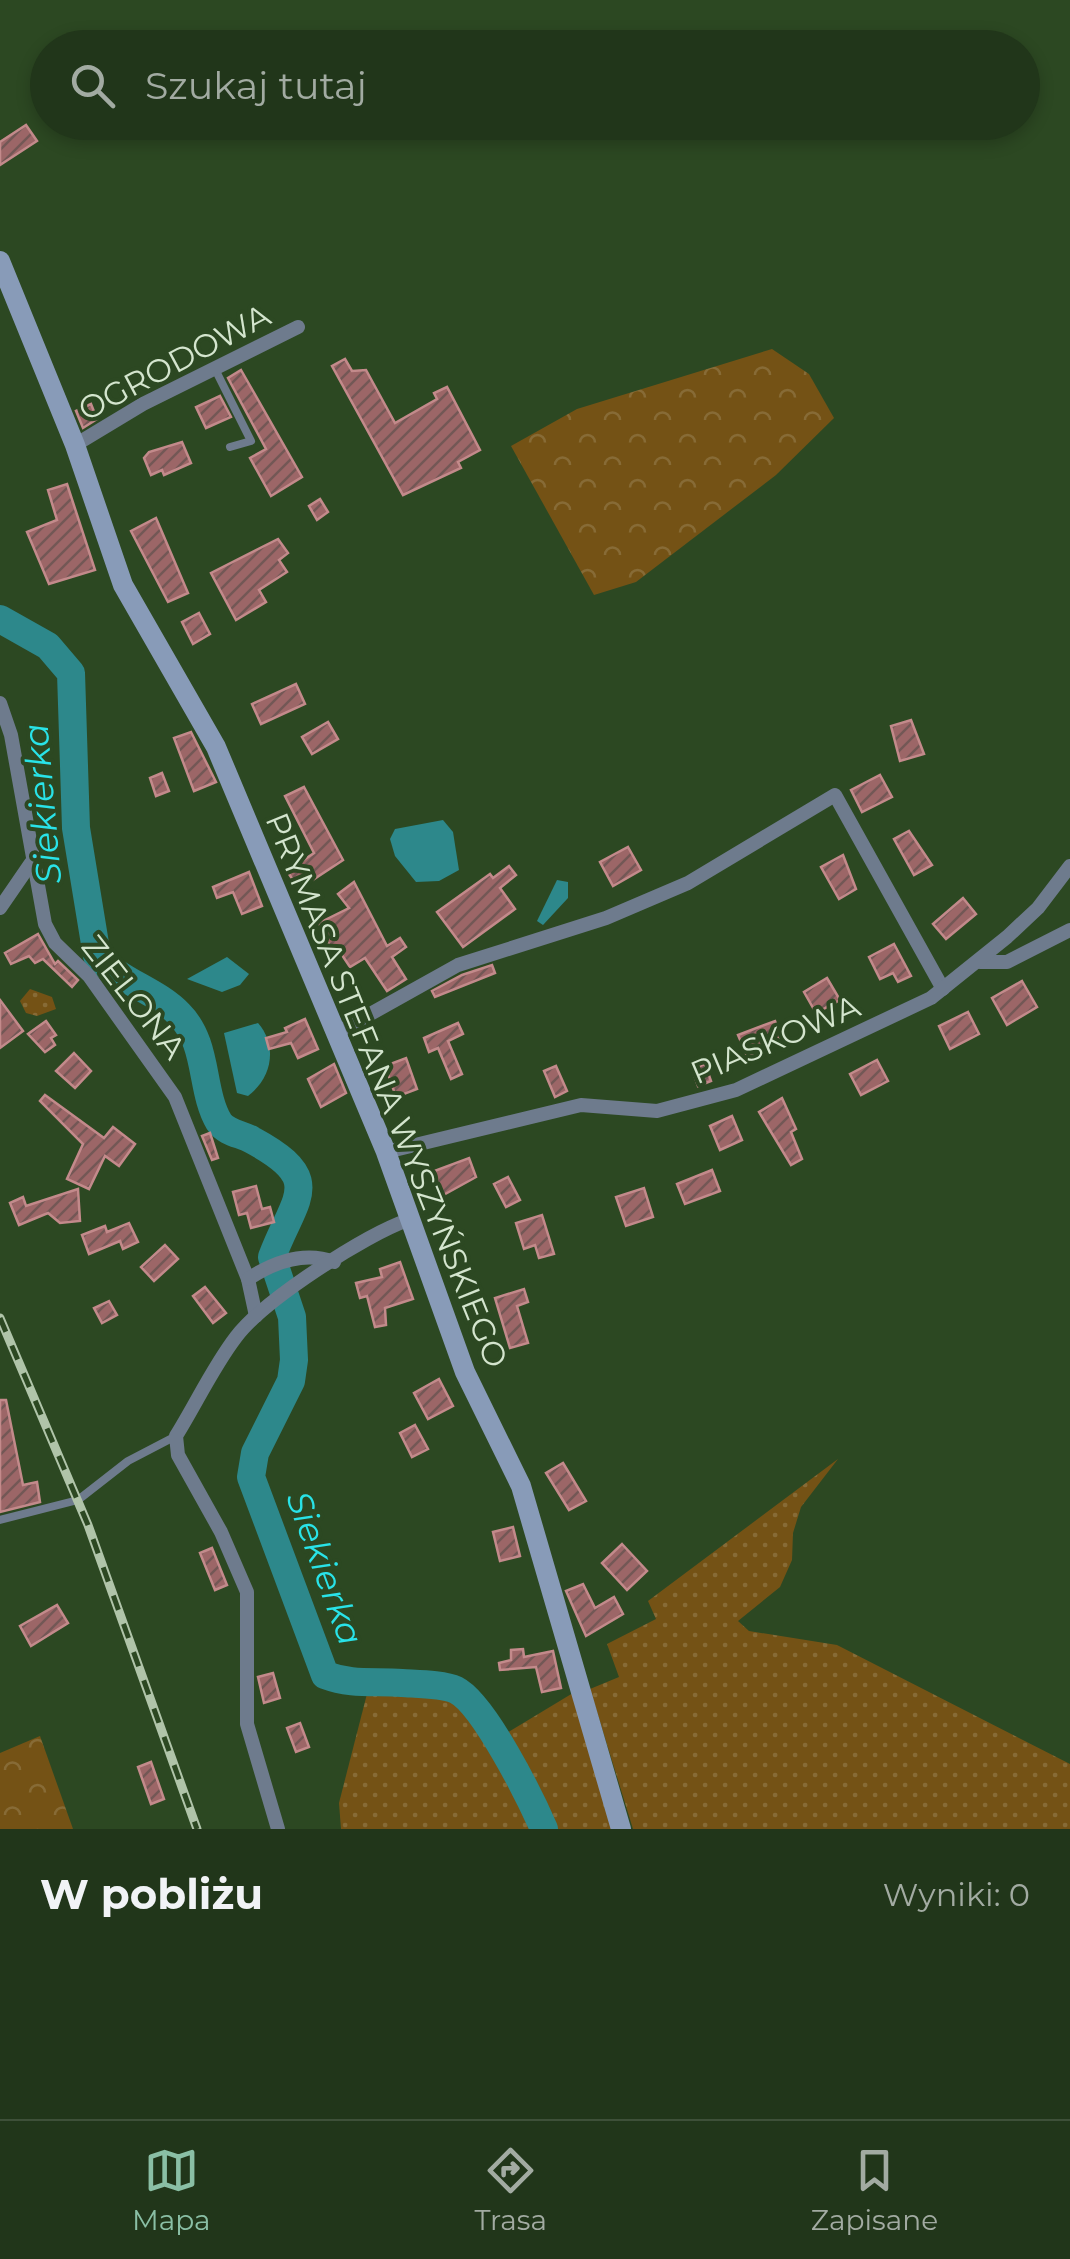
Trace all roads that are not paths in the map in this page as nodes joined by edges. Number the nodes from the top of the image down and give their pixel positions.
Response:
1 (0, 262) edge
2 (298, 328) dead end
3 (215, 368) junction
4 (75, 445) junction
5 (230, 447) dead end
6 (0, 703) edge
7 (32, 863) junction
8 (1070, 866) edge
9 (0, 908) edge
10 (1070, 930) edge
11 (980, 962) junction
12 (943, 989) junction
13 (338, 1032) junction
14 (386, 1152) junction
15 (408, 1220) junction
16 (334, 1262) junction
17 (248, 1279) junction
18 (260, 1313) junction
19 (176, 1436) junction
20 (0, 1520) edge
21 (278, 1829) edge
22 (621, 1829) edge

1 - 4 main road, PRYMASA STEFANA WYSZYŃSKIEGO
2 - 3 street, OGRODOWA
3 - 4 street, OGRODOWA
3 - 5 lane
4 - 13 main road, PRYMASA STEFANA WYSZYŃSKIEGO
6 - 7 street, ZIELONA
7 - 9 street
7 - 17 street, ZIELONA
8 - 11 street, PIASKOWA
10 - 11 street, PIASKOWA
11 - 12 street, PIASKOWA
12 - 13 street
12 - 14 street, PIASKOWA
13 - 14 main road, PRYMASA STEFANA WYSZYŃSKIEGO
14 - 15 main road, PRYMASA STEFANA WYSZYŃSKIEGO
15 - 16 street
15 - 22 main road, PRYMASA STEFANA WYSZYŃSKIEGO
16 - 17 street
16 - 18 street
17 - 18 street, ZIELONA
18 - 19 street
19 - 20 lane
19 - 21 street

